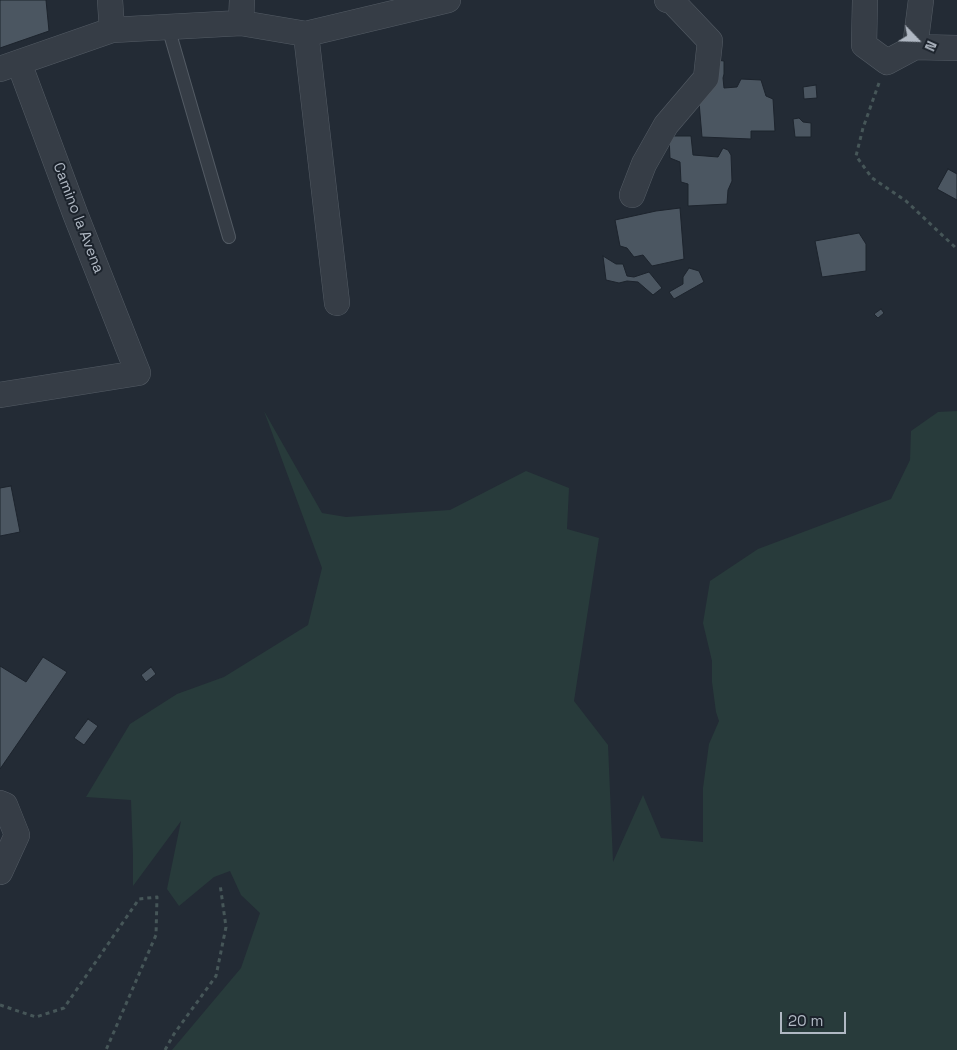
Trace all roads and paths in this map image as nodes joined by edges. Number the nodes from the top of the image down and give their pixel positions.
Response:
1 (110, 0) edge
2 (448, 0) edge
3 (667, 0) edge
4 (865, 0) edge
5 (921, 0) edge
6 (241, 11) edge
7 (168, 27) junction
8 (112, 30) junction
9 (306, 34) junction
10 (915, 47) junction
11 (957, 48) edge
12 (887, 62) junction
13 (10, 66) edge
14 (632, 195) dead end
15 (229, 237) dead end
16 (957, 249) edge
17 (337, 303) dead end
18 (0, 395) edge
19 (0, 803) edge
20 (0, 872) edge
21 (220, 884) dead end
22 (0, 1005) edge
23 (106, 1050) edge
24 (166, 1050) edge

1 - 8 street
2 - 9 street
3 - 14 street
4 - 12 street
5 - 10 street
6 - 7 street
6 - 9 street
7 - 8 street
7 - 15 lane
8 - 13 street
9 - 17 street
10 - 11 street
10 - 12 street
12 - 16 path
13 - 18 street, Camino la Avena
19 - 20 street
21 - 24 path
22 - 23 path

